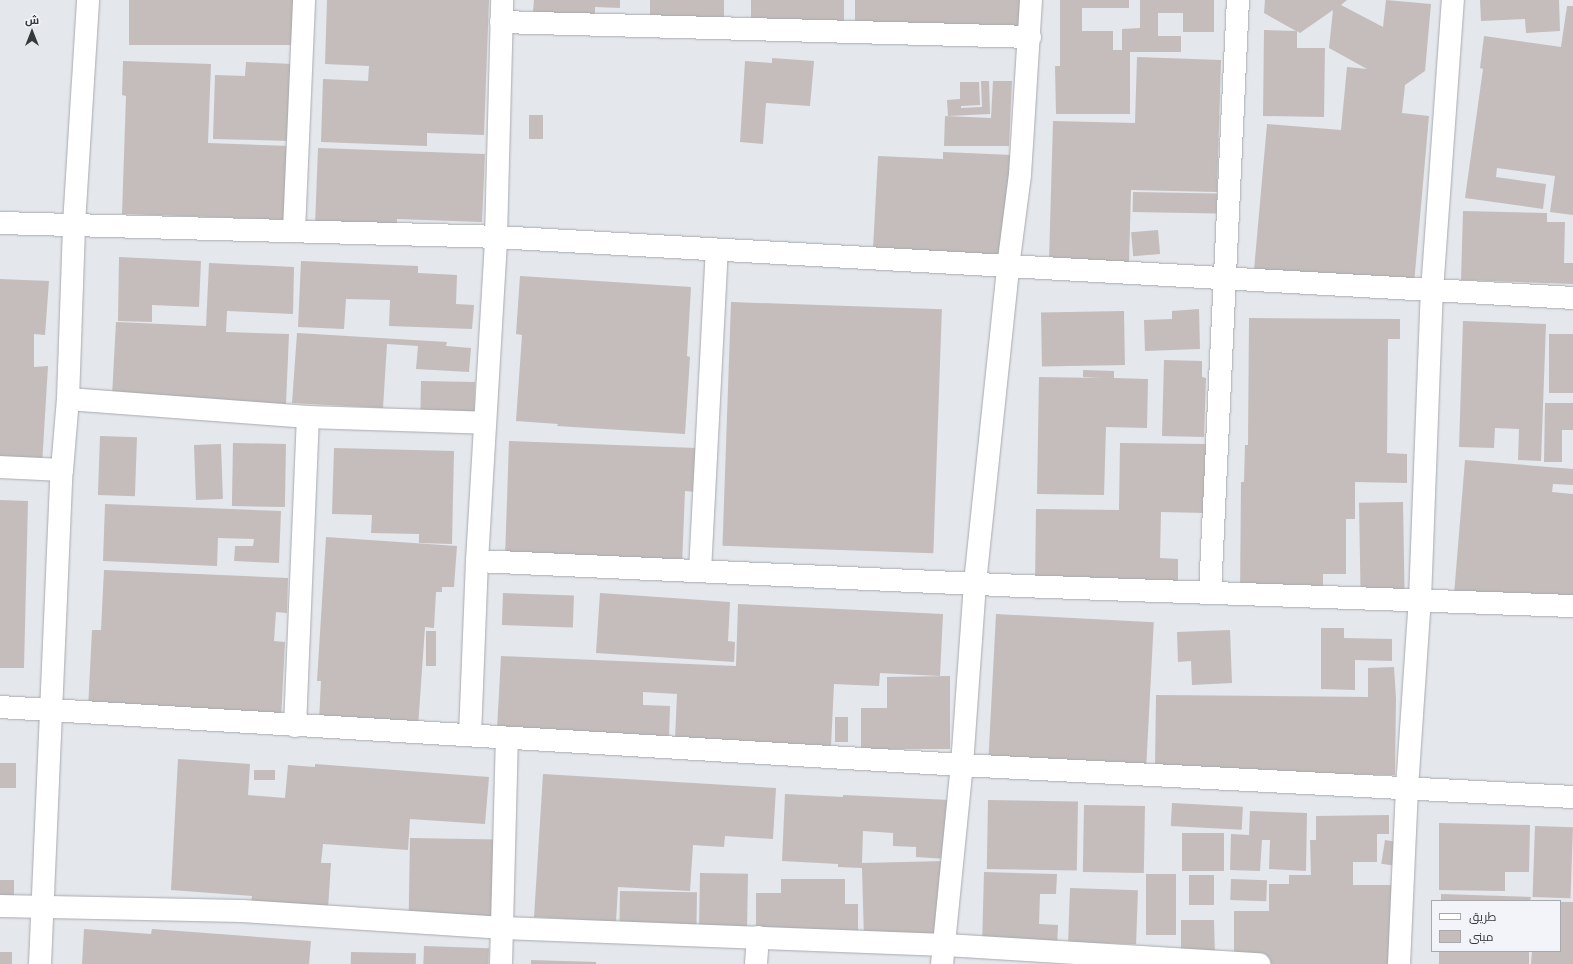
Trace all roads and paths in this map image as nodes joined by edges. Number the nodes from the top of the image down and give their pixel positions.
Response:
1 (88, 0) edge
2 (304, 0) edge
3 (502, 0) edge
4 (1031, 0) edge
5 (1238, 0) edge
6 (1453, 0) edge
7 (501, 22) junction
8 (1030, 37) junction
9 (0, 223) edge
10 (74, 224) junction
11 (294, 231) junction
12 (496, 237) junction
13 (718, 250) junction
14 (1008, 267) junction
15 (1225, 278) junction
16 (1432, 291) junction
17 (1573, 298) edge
18 (68, 399) junction
19 (308, 417) junction
20 (485, 424) junction
21 (0, 467) edge
22 (62, 470) junction
23 (477, 561) junction
24 (700, 571) junction
25 (975, 583) junction
26 (1210, 593) junction
27 (1420, 599) junction
28 (1573, 606) edge
29 (0, 707) edge
30 (52, 709) junction
31 (295, 726) junction
32 (470, 734) junction
33 (507, 738) junction
34 (962, 765) junction
35 (1407, 788) junction
36 (1573, 797) edge
37 (0, 906) edge
38 (43, 906) junction
39 (503, 928) junction
40 (758, 937) junction
41 (943, 954) edge
42 (40, 964) edge
43 (501, 964) edge
44 (756, 964) edge
45 (1259, 964) edge
46 (1399, 964) edge

1 - 10 street
2 - 11 street
3 - 7 street
4 - 8 street
5 - 15 street
6 - 16 street
7 - 8 street
7 - 12 street
8 - 14 street
9 - 10 street
10 - 11 street
10 - 18 street
11 - 12 street
12 - 13 street
12 - 20 street
13 - 14 street
13 - 24 street
14 - 15 street
14 - 25 street
15 - 16 street
15 - 26 street
16 - 17 street
16 - 27 street
18 - 19 street
18 - 22 street
19 - 20 street
19 - 31 street
20 - 23 street
21 - 22 street
22 - 30 street
23 - 24 street
23 - 32 street
24 - 25 street
25 - 26 street
25 - 34 street
26 - 27 street
27 - 28 street
27 - 35 street
29 - 30 street
30 - 31 street
30 - 38 street
31 - 32 street
32 - 33 street
33 - 34 street
33 - 39 street
34 - 35 street
34 - 41 street
35 - 36 street
35 - 46 street
37 - 38 street
38 - 39 street
38 - 42 street
39 - 40 street
39 - 43 street
40 - 41 street
40 - 44 street
41 - 45 street

